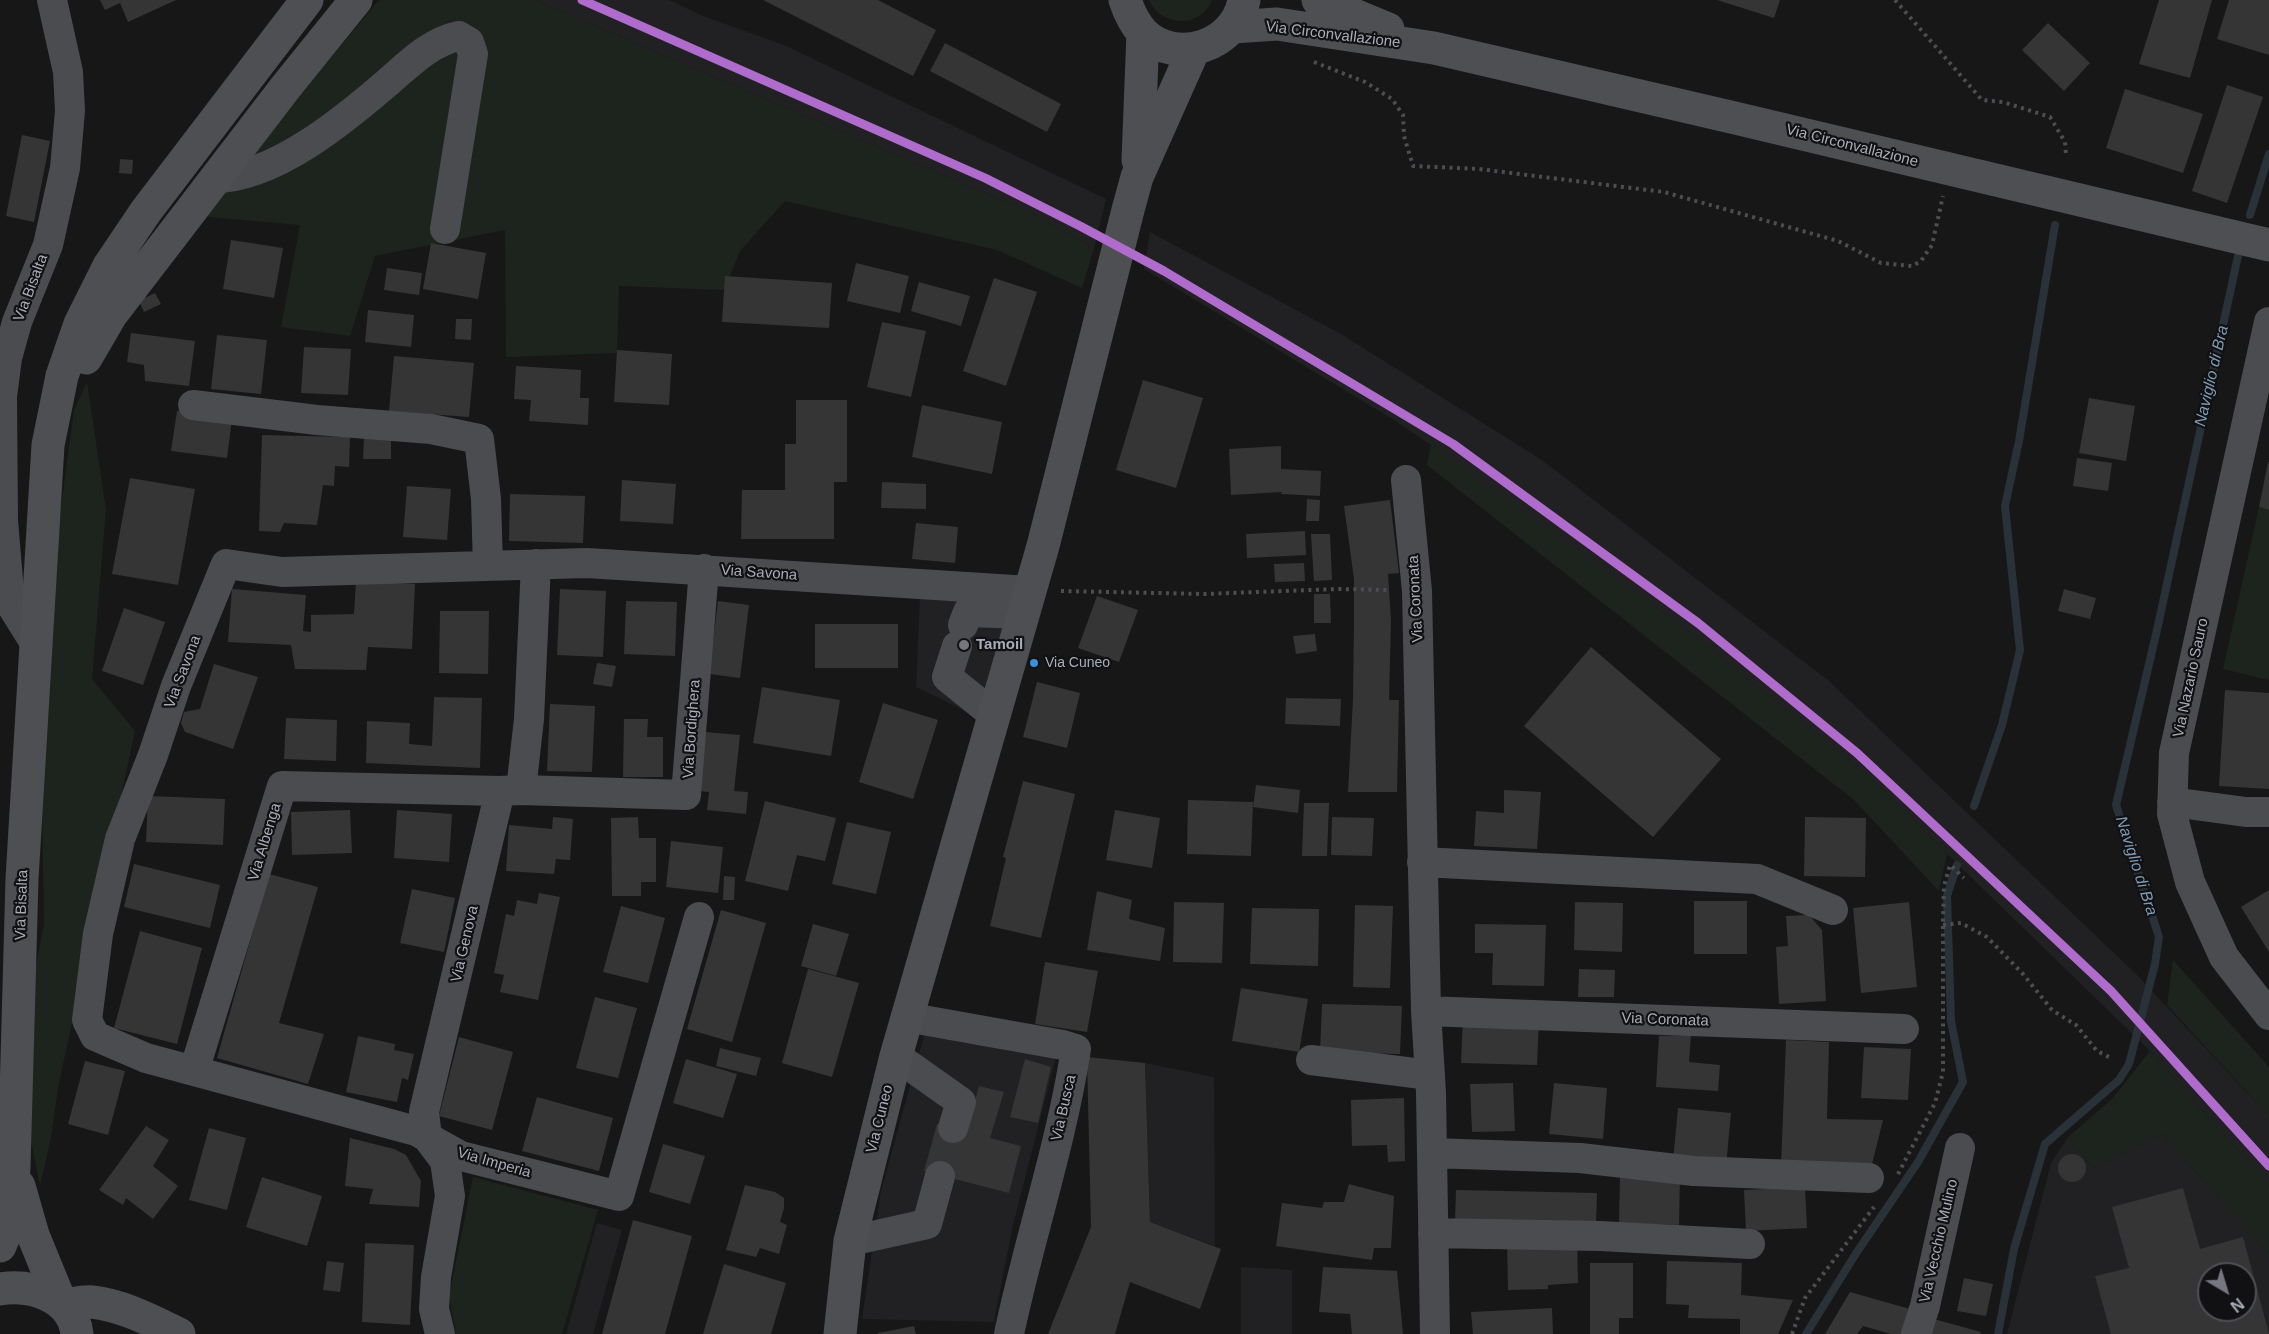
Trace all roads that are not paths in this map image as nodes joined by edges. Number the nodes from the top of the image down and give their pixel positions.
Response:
1 (52, 0) edge
2 (356, 0) edge
3 (1318, 0) edge
4 (301, 8) edge
5 (1128, 13) edge
6 (1239, 13) edge
7 (1434, 48) junction
8 (1194, 49) junction
9 (1137, 177) junction
10 (215, 178) junction
11 (445, 229) dead end
12 (2269, 245) edge
13 (2269, 322) edge
14 (193, 405) dead end
15 (48, 445) junction
16 (1406, 480) dead end
17 (536, 564) junction
18 (488, 566) junction
19 (704, 569) junction
20 (1027, 602) junction
21 (36, 644) junction
22 (994, 716) junction
23 (510, 790) junction
24 (2172, 802) junction
25 (2269, 812) edge
26 (1422, 862) junction
27 (1833, 910) dead end
28 (699, 917) dead end
29 (1426, 1011) junction
30 (2269, 1015) edge
31 (906, 1017) junction
32 (1904, 1029) dead end
33 (95, 1036) joint
34 (896, 1056) junction
35 (1311, 1060) dead end
36 (194, 1071) junction
37 (1430, 1075) junction
38 (953, 1128) tunnel mouth
39 (427, 1137) junction
40 (1960, 1148) dead end
41 (1432, 1153) junction
42 (14, 1167) junction
43 (940, 1176) tunnel mouth
44 (1880, 1186) road end
45 (1433, 1233) junction
46 (849, 1241) junction
47 (1750, 1244) dead end
48 (0, 1246) edge
49 (0, 1288) edge
50 (62, 1303) junction
51 (77, 1334) edge
52 (179, 1334) edge
53 (440, 1334) edge
54 (840, 1334) edge
55 (1009, 1334) edge
56 (1435, 1334) edge
57 (1916, 1334) edge

1 - 21 street, Via Bisalta
2 - 10 main road
3 - 7 main road, Via Circonvallazione
4 - 15 main road
5 - 8 main road
5 - 9 main road
6 - 7 main road, Via Circonvallazione
6 - 8 main road
7 - 12 main road, Via Circonvallazione
8 - 9 main road
9 - 20 main road, Via Cuneo
10 - 11 street
10 - 15 main road
13 - 24 street, Via Nazario Sauro
14 - 18 street
15 - 21 main road, Via Bisalta
16 - 26 street, Via Coronata
17 - 18 street, Via Savona
17 - 19 street, Via Savona
17 - 23 street, Via Genova
18 - 33 street, Via Savona
19 - 20 street, Via Savona
19 - 23 street, Via Bordighera
20 - 22 main road, Via Cuneo
20 - 22 street
21 - 42 main road, Via Bisalta
22 - 31 main road, Via Cuneo
23 - 36 street, Via Albenga
23 - 39 street, Via Genova
24 - 25 street
24 - 30 street, Via Nazario Sauro
26 - 27 street
26 - 29 street, Via Coronata
28 - 39 street, Via Imperia
29 - 32 street, Via Coronata
29 - 37 street, Via Coronata
31 - 34 main road, Via Cuneo
31 - 55 street, Via Busca
33 - 36 street, Via Imperia
34 - 38 street
34 - 46 main road, Via Cuneo
35 - 37 street
36 - 39 street, Via Imperia
37 - 41 street, Via Coronata
39 - 53 street
40 - 57 street, Via Vecchio Mulino
41 - 44 street
41 - 45 street, Via Coronata
42 - 48 main road, Via Bisalta
42 - 50 main road, Via Bisalta
43 - 46 street
45 - 47 street
45 - 56 street, Via Coronata
46 - 54 main road, Via Cuneo
49 - 50 main road
50 - 51 main road, Via Bisalta
50 - 52 main road

